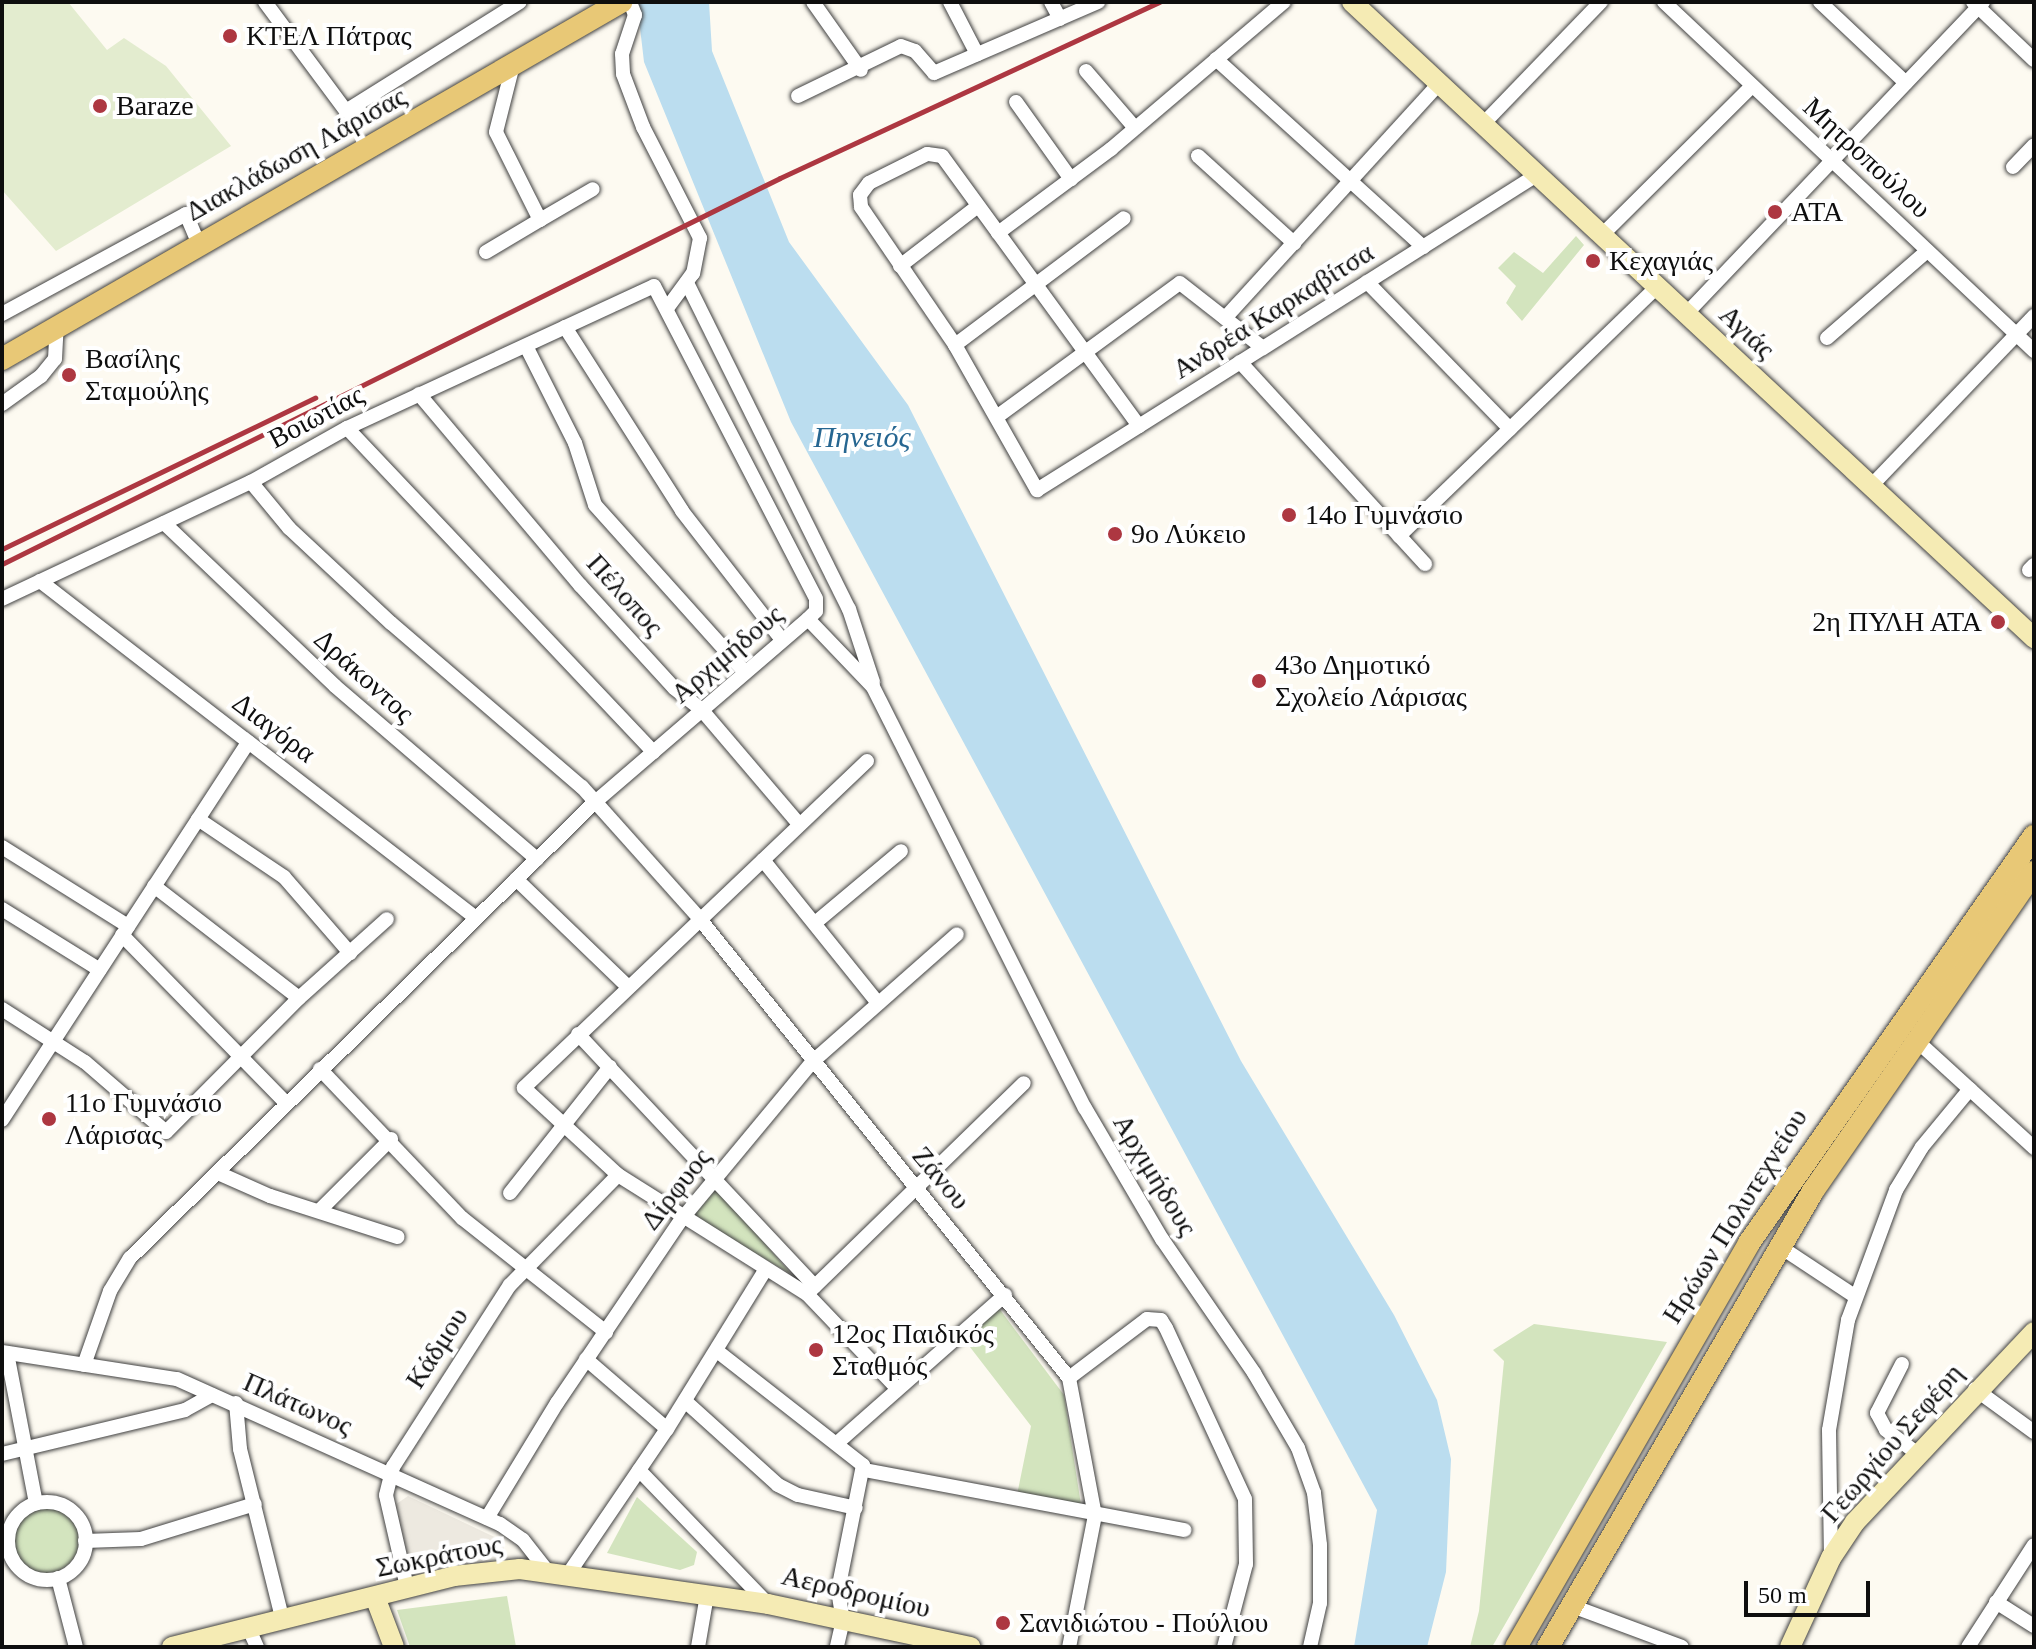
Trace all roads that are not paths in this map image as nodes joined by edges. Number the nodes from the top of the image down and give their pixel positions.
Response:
1 (265, 2) edge
2 (520, 2) edge
3 (813, 2) edge
4 (950, 2) edge
5 (1051, 2) edge
6 (1098, 2) edge
7 (1284, 2) edge
8 (1352, 2) edge
9 (1601, 2) edge
10 (1664, 2) edge
11 (1820, 2) edge
12 (623, 3) edge
13 (1978, 4) edge
14 (500, 7) edge
15 (589, 11) edge
16 (1060, 19) junction
17 (977, 54) junction
18 (1216, 59) junction
19 (2034, 60) edge
20 (513, 65) junction
21 (861, 70) junction
22 (1086, 71) dead end
23 (1906, 83) junction
24 (1439, 84) junction
25 (1752, 86) junction
26 (798, 96) dead end
27 (1016, 102) dead end
28 (1483, 124) junction
29 (1135, 128) junction
30 (2034, 145) edge
31 (1198, 156) dead end
32 (1832, 160) junction
33 (2013, 167) dead end
34 (1537, 175) junction
35 (1071, 179) junction
36 (1350, 182) junction
37 (593, 189) dead end
38 (978, 206) junction
39 (1124, 218) dead end
40 (540, 220) junction
41 (998, 233) junction
42 (1602, 235) junction
43 (1294, 243) junction
44 (199, 244) junction
45 (1423, 247) junction
46 (1927, 251) junction
47 (486, 252) dead end
48 (900, 266) junction
49 (1367, 282) junction
50 (687, 283) junction
51 (1035, 284) junction
52 (1657, 287) junction
53 (668, 307) junction
54 (2, 314) edge
55 (1686, 314) junction
56 (2034, 316) edge
57 (1225, 318) junction
58 (57, 325) junction
59 (565, 327) junction
60 (2016, 335) junction
61 (1827, 338) dead end
62 (955, 345) junction
63 (526, 346) junction
64 (1263, 348) junction
65 (2034, 351) edge
66 (1084, 352) junction
67 (2, 359) edge
68 (1240, 362) junction
69 (419, 394) junction
70 (2, 404) edge
71 (998, 416) junction
72 (1139, 426) junction
73 (347, 428) junction
74 (1510, 429) junction
75 (251, 482) junction
76 (1871, 486) junction
77 (164, 523) junction
78 (1399, 536) junction
79 (1425, 564) dead end
80 (40, 581) junction
81 (2, 599) edge
82 (808, 619) junction
83 (2034, 638) edge
84 (782, 640) junction
85 (745, 672) junction
86 (873, 687) junction
87 (701, 709) junction
88 (248, 742) junction
89 (653, 752) junction
90 (867, 761) dead end
91 (594, 803) junction
92 (198, 819) junction
93 (799, 824) junction
94 (2034, 836) edge
95 (2, 847) edge
96 (901, 851) dead end
97 (537, 859) junction
98 (763, 860) junction
99 (516, 879) junction
100 (2031, 885) edge
101 (154, 886) junction
102 (2, 909) edge
103 (476, 918) junction
104 (699, 918) junction
105 (387, 919) dead end
106 (815, 923) junction
107 (125, 930) junction
108 (957, 934) dead end
109 (350, 953) junction
110 (100, 970) junction
111 (626, 985) junction
112 (299, 998) junction
113 (877, 1002) junction
114 (2, 1009) edge
115 (578, 1034) junction
116 (54, 1041) junction
117 (1917, 1041) junction
118 (242, 1058) junction
119 (812, 1062) junction
120 (610, 1067) junction
121 (320, 1069) junction
122 (1024, 1083) dead end
123 (1970, 1089) junction
124 (286, 1103) junction
125 (2, 1120) edge
126 (564, 1128) junction
127 (391, 1139) junction
128 (2034, 1148) edge
129 (218, 1173) junction
130 (618, 1175) junction
131 (717, 1178) junction
132 (914, 1186) junction
133 (510, 1193) dead end
134 (319, 1211) junction
135 (681, 1220) junction
136 (398, 1237) dead end
137 (1779, 1246) junction
138 (766, 1269) junction
139 (527, 1272) junction
140 (811, 1290) junction
141 (1005, 1295) junction
142 (1856, 1297) junction
143 (606, 1332) junction
144 (2034, 1332) edge
145 (717, 1351) junction
146 (4, 1353) edge
147 (586, 1359) junction
148 (1902, 1364) dead end
149 (84, 1365) junction
150 (1069, 1378) junction
151 (896, 1387) junction
152 (1975, 1389) junction
153 (212, 1395) junction
154 (685, 1401) junction
155 (236, 1403) junction
156 (667, 1429) junction
157 (2034, 1432) edge
158 (837, 1443) junction
159 (24, 1449) junction
160 (1916, 1453) junction
161 (2, 1454) edge
162 (639, 1470) junction
163 (864, 1470) junction
164 (390, 1474) junction
165 (36, 1503) junction
166 (255, 1504) junction
167 (856, 1508) junction
168 (1095, 1515) junction
169 (487, 1518) junction
170 (1184, 1530) dead end
171 (85, 1541) junction
172 (2034, 1545) edge
173 (1831, 1558) junction
174 (8, 1563) edge
175 (546, 1569) junction
176 (569, 1573) junction
177 (58, 1578) junction
178 (407, 1587) junction
179 (707, 1595) junction
180 (375, 1597) junction
181 (1996, 1602) junction
182 (768, 1604) junction
183 (1572, 1606) junction
184 (843, 1620) junction
185 (283, 1621) junction
186 (2034, 1626) edge
187 (253, 1638) edge
188 (186, 1645) edge
189 (76, 1647) edge
190 (394, 1647) edge
191 (698, 1647) edge
192 (837, 1647) edge
193 (970, 1647) edge
194 (1069, 1647) edge
195 (1224, 1647) edge
196 (1310, 1647) edge
197 (1516, 1647) edge
198 (1548, 1647) edge
199 (1682, 1647) edge
200 (1790, 1647) edge
201 (1968, 1647) edge

1 - 14 street
2 - 14 street
3 - 21 street
4 - 17 street
5 - 16 street
6 - 16 street
7 - 18 street
8 - 24 main road, Αγιάς
9 - 28 street
10 - 25 street, Μητροπούλου
11 - 23 street
12 - 15 main road, Διακλάδωση Λάρισας
12 - 50 street
13 - 19 street
13 - 23 street
15 - 20 main road, Διακλάδωση Λάρισας
16 - 17 street
17 - 21 street
18 - 29 street
18 - 36 street
20 - 40 street
20 - 44 main road, Διακλάδωση Λάρισας
21 - 26 street
22 - 29 street
23 - 32 street
24 - 28 main road, Αγιάς
24 - 36 street
25 - 32 street, Μητροπούλου
25 - 42 street
27 - 35 street
28 - 34 main road, Αγιάς
29 - 35 street
30 - 33 street
31 - 43 street
32 - 46 street, Μητροπούλου
32 - 55 street
34 - 42 main road, Αγιάς
34 - 45 street, Ανδρέα Καρκαβίτσα
35 - 41 street
36 - 43 street
36 - 45 street
37 - 40 street
38 - 41 street
38 - 48 street
38 - 48 street
39 - 51 street
40 - 47 street
41 - 51 street
42 - 52 main road, Αγιάς
43 - 57 street
44 - 54 street
44 - 58 main road, Διακλάδωση Λάρισας
45 - 49 street, Ανδρέα Καρκαβίτσα
46 - 60 street, Μητροπούλου
46 - 61 street
48 - 62 street
49 - 64 street, Ανδρέα Καρκαβίτσα
49 - 74 street
50 - 53 street
50 - 86 street
51 - 62 street
51 - 66 street
52 - 55 main road, Αγιάς
52 - 74 street
53 - 59 street, Βοιωτίας
53 - 82 street
55 - 76 main road, Αγιάς
56 - 60 street
57 - 64 street
57 - 66 street
58 - 67 main road, Διακλάδωση Λάρισας
58 - 70 street
59 - 63 street, Βοιωτίας
59 - 84 street
60 - 65 street, Μητροπούλου
60 - 76 street
62 - 71 street
63 - 69 street, Βοιωτίας
63 - 85 street
64 - 68 street, Ανδρέα Καρκαβίτσα
66 - 71 street
66 - 72 street
68 - 72 street, Ανδρέα Καρκαβίτσα
68 - 78 street
69 - 73 street, Βοιωτίας
69 - 87 street, Πέλοπος
71 - 72 street, Ανδρέα Καρκαβίτσα
73 - 75 street, Βοιωτίας
73 - 89 street
74 - 78 street
75 - 77 street, Βοιωτίας
75 - 91 street, Ζάνου
76 - 83 main road, Αγιάς
77 - 80 street, Βοιωτίας
77 - 97 street, Δράκοντος
78 - 79 street
80 - 81 street, Βοιωτίας
80 - 88 street, Διαγόρα
82 - 84 street, Αρχιμήδους
82 - 86 street, Αρχιμήδους
84 - 85 street, Αρχιμήδους
85 - 87 street, Αρχιμήδους
86 - 196 street, Αρχιμήδους
87 - 89 street, Αρχιμήδους
87 - 93 street, Πέλοπος
88 - 92 street
88 - 103 street, Διαγόρα
89 - 91 street, Αρχιμήδους
90 - 93 street
91 - 97 street, Αρχιμήδους
91 - 104 street, Ζάνου
92 - 101 street
92 - 109 street
93 - 98 street
94 - 197 main road, Ηρώων Πολυτεχνείου
95 - 107 street
96 - 106 street
97 - 99 street, Αρχιμήδους
98 - 104 street
98 - 106 street
99 - 103 street, Αρχιμήδους
99 - 111 street
100 - 117 main road, Ηρώων Πολυτεχνείου
101 - 107 street
101 - 112 street
102 - 110 street
103 - 121 street, Αρχιμήδους
104 - 111 street
104 - 119 street, Ζάνου
105 - 109 street
106 - 113 street
107 - 110 street
107 - 118 street
108 - 113 street, Δίρφυος
109 - 112 street
110 - 116 street
111 - 115 street
112 - 118 street
113 - 119 street, Δίρφυος
114 - 116 street
115 - 120 street
115 - 126 street
116 - 118 street
116 - 125 street
117 - 123 street
117 - 137 main road, Ηρώων Πολυτεχνείου
118 - 124 street
119 - 131 street, Δίρφυος
119 - 132 street, Ζάνου
120 - 126 street
120 - 131 street
121 - 124 street, Αρχιμήδους
121 - 127 street
122 - 132 street
123 - 128 street
123 - 142 street
124 - 129 street, Αρχιμήδους
126 - 130 street
126 - 133 street
127 - 134 street
127 - 139 street
129 - 134 street
129 - 149 street, Αρχιμήδους
130 - 135 street
130 - 139 street, Κάδμου
131 - 135 street, Δίρφυος
131 - 140 street
132 - 140 street
132 - 141 street, Ζάνου
134 - 136 street
135 - 138 street
135 - 143 street, Δίρφυος
137 - 142 street
137 - 183 main road, Ηρώων Πολυτεχνείου
138 - 140 street
138 - 145 street
139 - 143 street
139 - 164 street, Κάδμου
140 - 151 street
141 - 150 street, Ζάνου
141 - 151 street
142 - 173 street
143 - 147 street, Δίρφυος
144 - 152 main road, Γεωργίου Σεφέρη
145 - 154 street
145 - 158 street
146 - 149 street, Πλάτωνος
146 - 159 street
147 - 156 street
147 - 169 street, Δίρφυος
148 - 160 street
149 - 153 street, Πλάτωνος
150 - 168 street, Ζάνου
150 - 195 street
151 - 158 street
152 - 157 street
152 - 160 main road, Γεωργίου Σεφέρη
153 - 155 street, Πλάτωνος
153 - 159 street
154 - 156 street
154 - 167 street
155 - 164 street, Πλάτωνος
155 - 166 street
156 - 162 street
158 - 163 street
159 - 161 street
159 - 165 street
160 - 173 main road, Γεωργίου Σεφέρη
162 - 176 street
162 - 182 street, Αεροδρομίου
163 - 167 street
163 - 168 street
164 - 169 street, Πλάτωνος
164 - 178 street
165 - 171 street
165 - 174 street
166 - 171 street
166 - 185 street
167 - 184 street
168 - 170 street
168 - 194 street, Ζάνου
169 - 175 street, Πλάτωνος
171 - 177 street
172 - 181 street
173 - 200 main road, Γεωργίου Σεφέρη
174 - 177 street
175 - 176 main road, Σωκράτους
175 - 178 main road, Σωκράτους
176 - 179 main road, Σωκράτους
177 - 189 street
178 - 180 main road, Σωκράτους
179 - 182 main road, Σωκράτους
179 - 191 street
180 - 185 main road, Σωκράτους
180 - 190 main road
181 - 186 street
181 - 201 street
182 - 184 main road, Αεροδρομίου
183 - 198 main road, Ηρώων Πολυτεχνείου
183 - 199 street
184 - 192 street
184 - 193 main road, Αεροδρομίου
185 - 187 main road, Σωκράτους
187 - 188 main road, Σωκράτους

